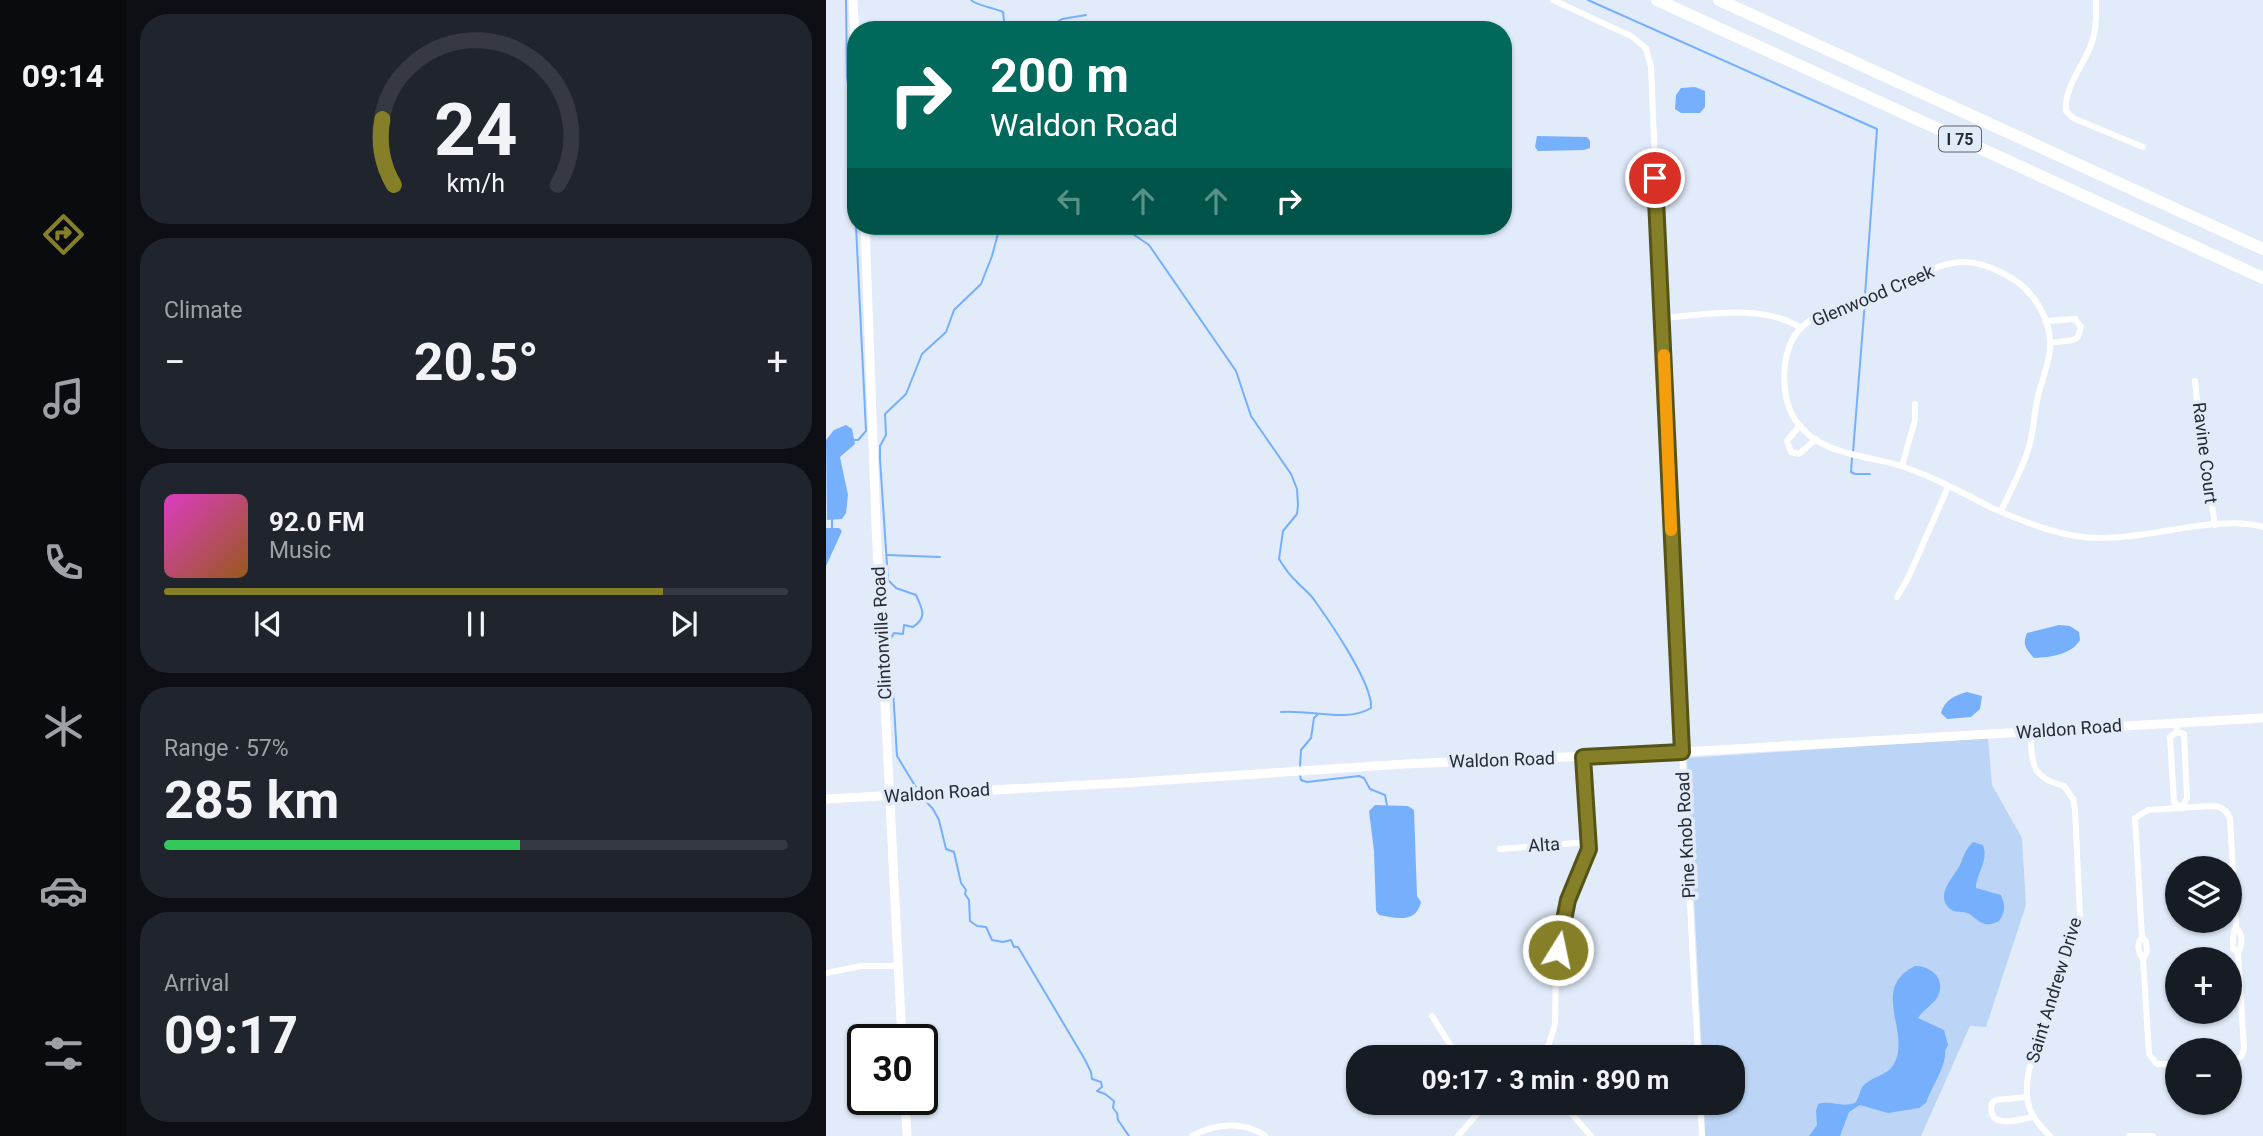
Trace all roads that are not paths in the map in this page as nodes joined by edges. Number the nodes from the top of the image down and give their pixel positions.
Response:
1 (853, 0) edge
2 (1553, 0) edge
3 (1657, 0) edge
4 (1719, 0) edge
5 (2096, 0) edge
6 (854, 21) edge
7 (2143, 147) dead end
8 (865, 235) edge
9 (2263, 249) edge
10 (2263, 278) edge
11 (1662, 318) junction
12 (2045, 321) junction
13 (1801, 328) junction
14 (2050, 343) junction
15 (2195, 381) dead end
16 (1915, 404) dead end
17 (1800, 425) junction
18 (1816, 439) junction
19 (1902, 466) junction
20 (1948, 487) junction
21 (2001, 511) junction
22 (2215, 525) junction
23 (2263, 527) edge
24 (1897, 597) dead end
25 (2263, 718) edge
26 (2177, 722) junction
27 (2030, 732) junction
28 (2177, 732) junction
29 (1682, 752) junction
30 (1583, 757) junction
31 (890, 796) junction
32 (826, 800) edge
33 (2181, 808) junction
34 (1589, 842) junction
35 (1500, 849) dead end
36 (899, 966) junction
37 (826, 973) edge
38 (1432, 1016) dead end
39 (901, 1024) edge
40 (1450, 1045) edge
41 (1548, 1045) edge
42 (1697, 1045) edge
43 (2242, 1054) edge
44 (2165, 1064) edge
45 (2027, 1097) junction
46 (906, 1115) edge
47 (1476, 1115) edge
48 (1573, 1115) edge
49 (1701, 1115) edge
50 (2032, 1117) junction
51 (907, 1136) edge
52 (1192, 1136) edge
53 (1265, 1136) edge
54 (1458, 1136) edge
55 (1591, 1136) edge
56 (1702, 1136) edge
57 (2050, 1136) edge
58 (2129, 1136) edge
59 (2153, 1136) edge

1 - 6 street
2 - 11 street, Pine Knob Road
3 - 10 highway, I 75
4 - 9 highway, I 75
5 - 7 street
8 - 31 street, Clintonville Road
11 - 13 street
11 - 29 street, Pine Knob Road
12 - 13 street, Glenwood Creek
12 - 14 street, Glenwood Creek
12 - 14 street
13 - 17 street, Glenwood Creek
14 - 21 street, Glenwood Creek
15 - 22 street, Ravine Court
16 - 19 street
17 - 18 street, Glenwood Creek
17 - 18 street
18 - 19 street, Glenwood Creek
19 - 20 street, Glenwood Creek
20 - 21 street, Glenwood Creek
20 - 24 street
21 - 22 street, Glenwood Creek
22 - 23 street, Glenwood Creek
25 - 26 street, Waldon Road
26 - 27 street, Waldon Road
26 - 28 street
27 - 29 street, Waldon Road
27 - 45 street, Saint Andrew Drive
28 - 33 street
28 - 33 street
29 - 30 street, Waldon Road
29 - 42 street, Pine Knob Road
30 - 31 street, Waldon Road
30 - 34 street
31 - 32 street, Waldon Road
31 - 36 street, Clintonville Road
33 - 43 street
33 - 44 street
34 - 35 street, Alta
34 - 41 street
36 - 37 street
36 - 39 street, Clintonville Road
38 - 40 street
45 - 50 street, Saint Andrew Drive
45 - 50 street
46 - 51 street
47 - 54 street
48 - 55 street
49 - 56 street
50 - 57 street, Saint Andrew Drive
52 - 53 street
58 - 59 street

